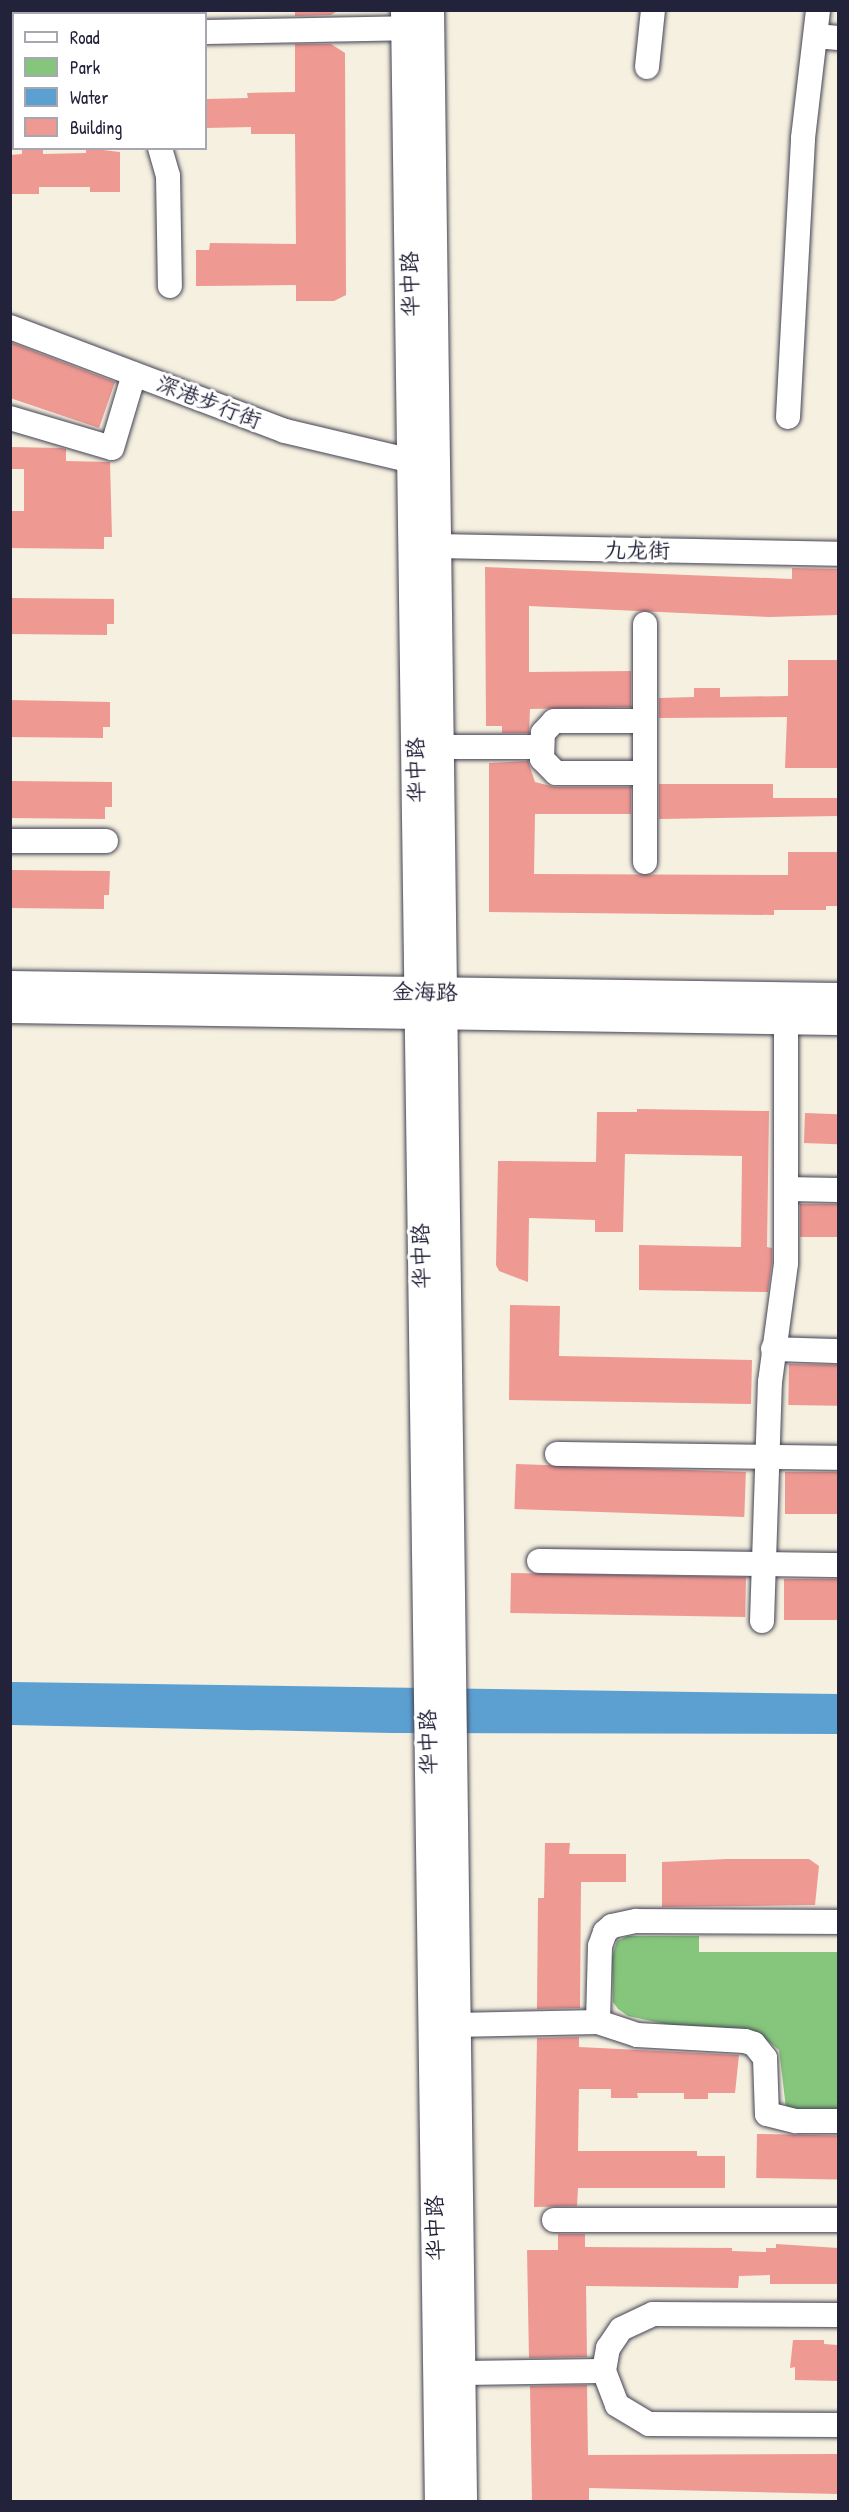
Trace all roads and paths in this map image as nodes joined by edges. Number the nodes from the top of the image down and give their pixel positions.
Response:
1 (653, 10) edge
2 (818, 10) edge
3 (414, 16) edge
4 (207, 32) edge
5 (827, 37) edge
6 (647, 67) dead end
7 (161, 150) edge
8 (170, 285) dead end
9 (10, 327) edge
10 (134, 374) junction
11 (788, 417) dead end
12 (10, 418) edge
13 (412, 461) junction
14 (435, 546) junction
15 (838, 554) edge
16 (645, 624) dead end
17 (645, 721) junction
18 (438, 747) junction
19 (543, 747) junction
20 (645, 773) junction
21 (10, 841) edge
22 (106, 841) dead end
23 (645, 862) dead end
24 (10, 986) edge
25 (838, 998) edge
26 (429, 1003) junction
27 (10, 1008) edge
28 (786, 1020) junction
29 (838, 1020) edge
30 (786, 1189) junction
31 (838, 1190) edge
32 (773, 1349) junction
33 (838, 1351) edge
34 (557, 1454) dead end
35 (768, 1456) junction
36 (838, 1458) edge
37 (539, 1561) dead end
38 (764, 1564) junction
39 (838, 1565) edge
40 (762, 1621) dead end
41 (838, 1922) edge
42 (598, 2022) junction
43 (454, 2025) junction
44 (838, 2121) edge
45 (554, 2220) dead end
46 (838, 2220) edge
47 (838, 2315) edge
48 (604, 2371) junction
49 (459, 2373) junction
50 (838, 2425) edge
51 (440, 2502) edge
52 (462, 2502) edge

1 - 6 street
2 - 5 street
3 - 4 street
3 - 13 main road, 华中路
3 - 14 main road, 华中路
5 - 11 street
7 - 8 street
9 - 10 street, 深港步行街
10 - 12 street
10 - 13 street, 深港步行街
13 - 26 main road, 华中路
14 - 15 street, 九龙街
14 - 18 main road, 华中路
16 - 17 street
17 - 19 street
17 - 20 street
18 - 19 street
18 - 26 main road, 华中路
19 - 20 street
20 - 23 street
21 - 22 street
24 - 26 main road, 金海路
25 - 26 main road, 金海路
26 - 27 main road, 金海路
26 - 28 main road, 金海路
26 - 43 main road, 华中路
26 - 51 main road, 华中路
28 - 29 main road, 金海路
28 - 30 street
30 - 31 street
30 - 32 street
32 - 33 street
32 - 35 street
34 - 35 street
35 - 36 street
35 - 38 street
37 - 38 street
38 - 39 street
38 - 40 street
41 - 42 street
42 - 43 street
42 - 44 street
43 - 49 main road, 华中路
45 - 46 street
47 - 48 street
48 - 49 street
48 - 50 street
49 - 52 main road, 华中路

